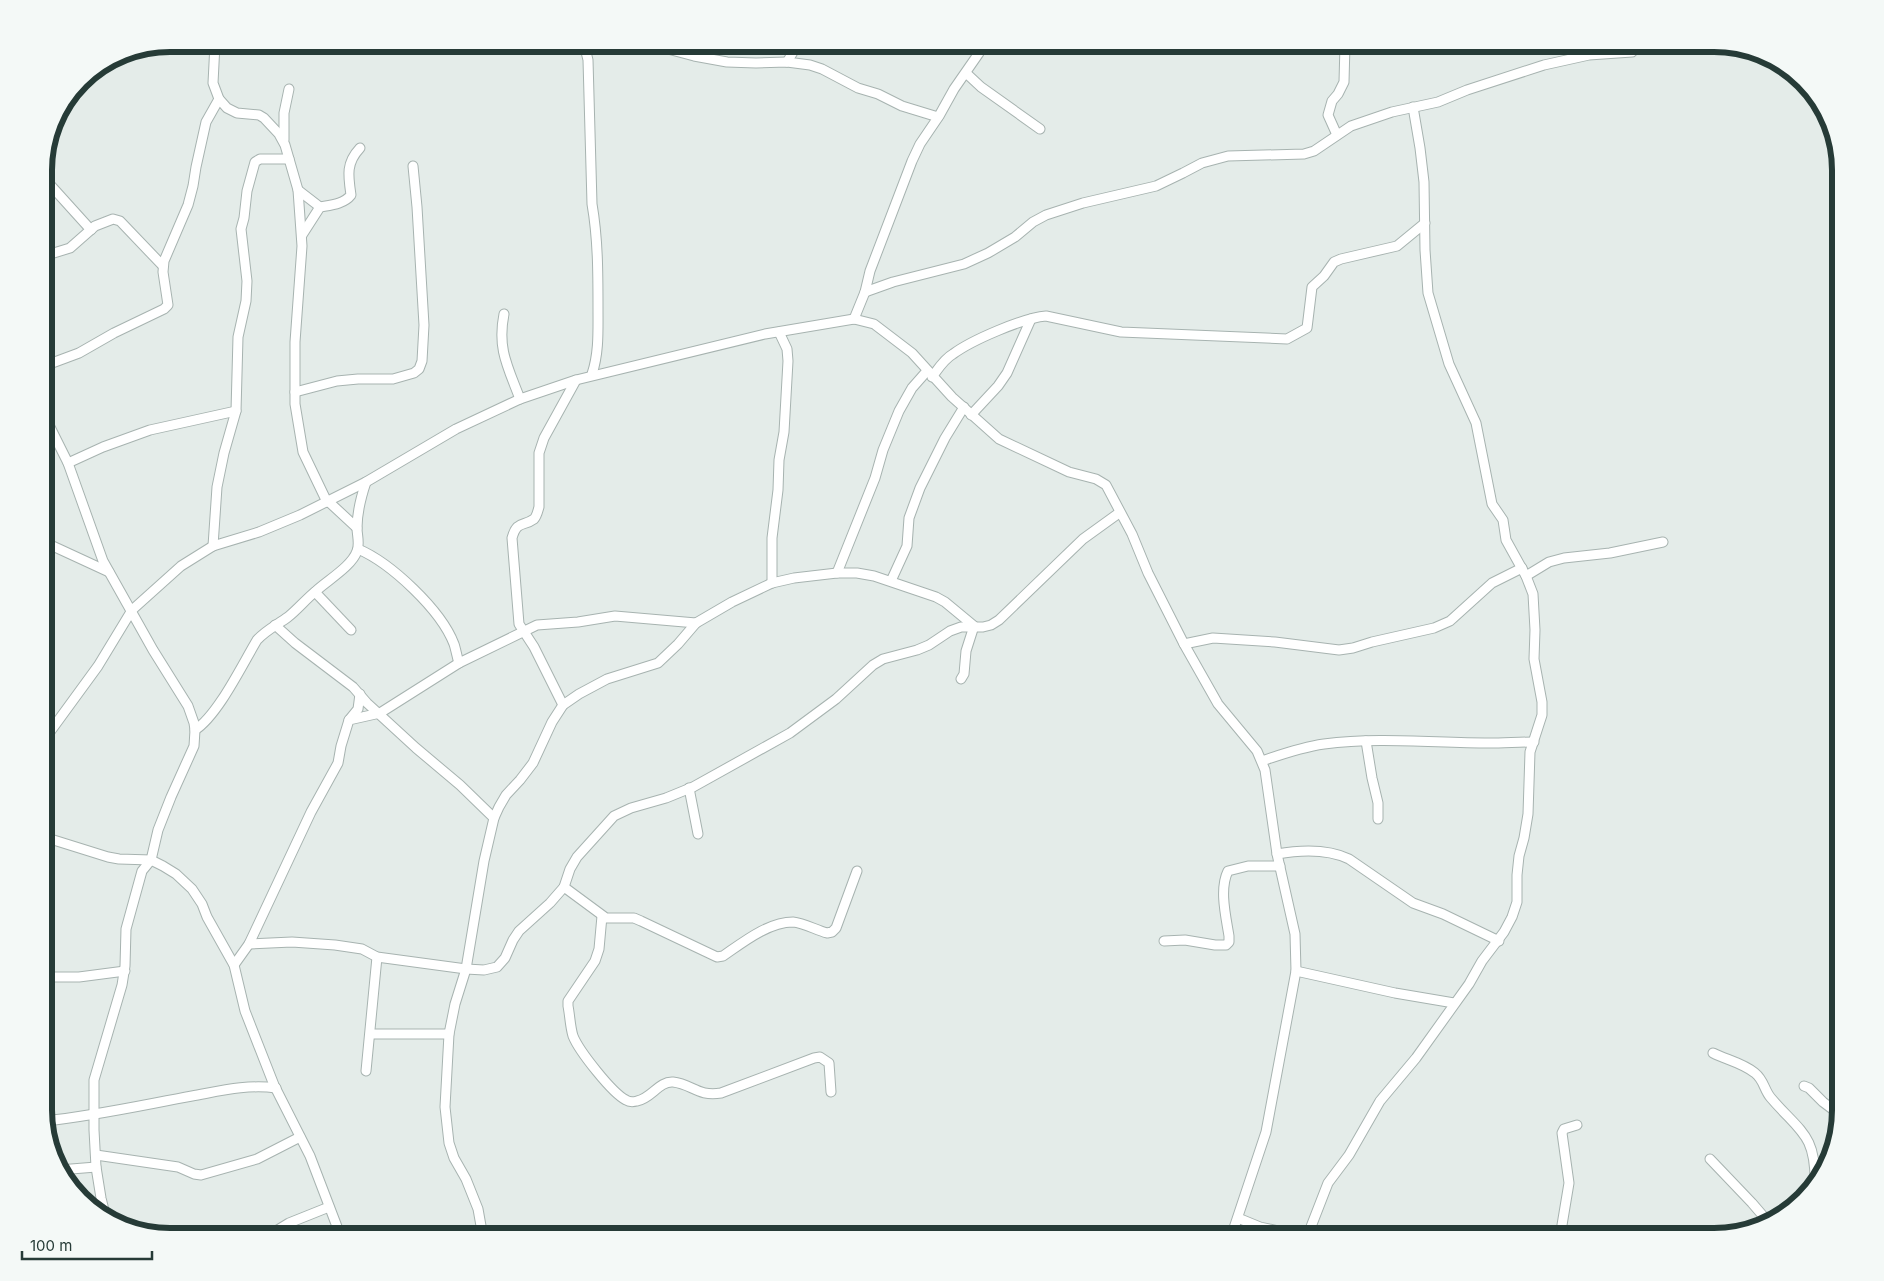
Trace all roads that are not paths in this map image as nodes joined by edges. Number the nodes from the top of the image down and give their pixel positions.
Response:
1 (215, 52) edge
2 (586, 52) edge
3 (679, 52) edge
4 (793, 52) edge
5 (979, 52) edge
6 (1344, 52) edge
7 (1632, 52) edge
8 (787, 62) junction
9 (966, 73) junction
10 (289, 89) dead end
11 (219, 99) junction
12 (1413, 107) junction
13 (938, 117) junction
14 (1040, 129) dead end
15 (1337, 135) junction
16 (285, 145) junction
17 (360, 148) dead end
18 (289, 159) junction
19 (413, 166) dead end
20 (53, 188) edge
21 (298, 190) junction
22 (320, 207) junction
23 (1425, 223) junction
24 (91, 230) junction
25 (302, 234) junction
26 (53, 253) edge
27 (163, 266) junction
28 (865, 292) junction
29 (504, 314) dead end
30 (854, 319) junction
31 (1031, 319) junction
32 (779, 332) junction
33 (53, 363) edge
34 (592, 374) junction
35 (929, 374) junction
36 (576, 380) junction
37 (295, 392) junction
38 (520, 399) junction
39 (964, 408) junction
40 (236, 410) junction
41 (971, 414) junction
42 (53, 434) edge
43 (68, 463) junction
44 (366, 482) junction
45 (328, 502) junction
46 (1119, 513) junction
47 (357, 528) junction
48 (1663, 542) dead end
49 (53, 546) edge
50 (213, 546) junction
51 (358, 549) junction
52 (108, 572) junction
53 (1524, 572) junction
54 (837, 573) junction
55 (891, 581) junction
56 (772, 583) junction
57 (315, 592) junction
58 (132, 610) junction
59 (696, 623) junction
60 (275, 625) junction
61 (974, 626) junction
62 (351, 630) dead end
63 (523, 631) junction
64 (1184, 644) junction
65 (459, 663) junction
66 (961, 679) dead end
67 (360, 694) junction
68 (563, 705) junction
69 (380, 713) junction
70 (349, 720) junction
71 (53, 728) edge
72 (195, 730) junction
73 (1366, 741) junction
74 (1534, 742) junction
75 (1262, 761) junction
76 (689, 788) junction
77 (494, 818) junction
78 (1378, 819) dead end
79 (698, 834) dead end
80 (53, 840) edge
81 (1277, 854) junction
82 (151, 860) junction
83 (1280, 866) junction
84 (858, 871) dead end
85 (564, 887) junction
86 (602, 916) junction
87 (1164, 941) dead end
88 (1498, 941) junction
89 (248, 944) junction
90 (378, 957) junction
91 (234, 966) junction
92 (466, 969) junction
93 (125, 971) junction
94 (1296, 971) junction
95 (53, 977) edge
96 (1454, 1003) junction
97 (371, 1034) junction
98 (449, 1034) junction
99 (1713, 1053) dead end
100 (366, 1071) dead end
101 (1804, 1086) dead end
102 (276, 1088) junction
103 (831, 1092) dead end
104 (1832, 1108) edge
105 (94, 1116) junction
106 (53, 1120) edge
107 (1577, 1125) dead end
108 (300, 1137) junction
109 (96, 1155) junction
110 (1710, 1160) dead end
111 (96, 1167) junction
112 (68, 1169) edge
113 (1814, 1173) edge
114 (329, 1207) junction
115 (103, 1208) edge
116 (1764, 1217) edge
117 (1238, 1218) junction
118 (281, 1228) edge
119 (337, 1228) edge
120 (481, 1228) edge
121 (1234, 1228) edge
122 (1265, 1228) edge
123 (1309, 1228) edge
124 (1562, 1228) edge

1 - 11 street
2 - 34 street
3 - 8 street
4 - 8 street
5 - 9 street
6 - 15 street
7 - 12 street
8 - 13 street
9 - 13 street
9 - 14 street
10 - 16 street
11 - 16 street
11 - 27 street
12 - 15 street
12 - 23 street
13 - 28 street
15 - 28 street
16 - 18 street
17 - 22 street
18 - 21 street
18 - 40 street
19 - 37 street
20 - 24 street
21 - 22 street
21 - 25 street
22 - 25 street
23 - 31 street
23 - 53 street
24 - 26 street
24 - 27 street
25 - 37 street
27 - 33 street
28 - 30 street
29 - 38 street
30 - 32 street
30 - 35 street
31 - 35 street
31 - 41 street
32 - 34 street
32 - 56 street
34 - 36 street
35 - 39 street
35 - 54 street
36 - 38 street
36 - 63 street
37 - 45 street
38 - 44 street
39 - 41 street
39 - 55 street
40 - 43 street
40 - 50 street
41 - 46 street
42 - 43 street
43 - 52 street
44 - 45 street
44 - 47 street
45 - 47 street
45 - 50 street
46 - 61 street
46 - 64 street
47 - 51 street
48 - 53 street
49 - 52 street
50 - 58 street
51 - 57 street
51 - 65 street
52 - 58 street
53 - 64 street
53 - 74 street
54 - 55 street
54 - 56 street
55 - 61 street
56 - 59 street
57 - 60 street
57 - 62 street
58 - 71 street
58 - 72 street
59 - 63 street
59 - 68 street
60 - 67 street
60 - 72 street
61 - 66 street
61 - 76 street
63 - 65 street
63 - 68 street
64 - 75 street
65 - 69 street
67 - 69 street
67 - 70 street
68 - 77 street
69 - 70 street
69 - 77 street
70 - 89 street
72 - 82 street
73 - 74 street
73 - 75 street
73 - 78 street
74 - 88 street
75 - 81 street
76 - 79 street
76 - 85 street
77 - 92 street
80 - 82 street
81 - 83 street
81 - 88 street
82 - 91 street
82 - 93 street
83 - 87 street
83 - 94 street
84 - 86 street
85 - 86 street
85 - 92 street
86 - 103 street
88 - 96 street
89 - 90 street
89 - 91 street
90 - 92 street
90 - 97 street
91 - 102 street
92 - 98 street
93 - 95 street
93 - 105 street
94 - 96 street
94 - 117 street
96 - 123 street
97 - 98 street
97 - 100 street
98 - 120 street
99 - 113 street
101 - 104 street
102 - 105 street
102 - 108 street
105 - 106 street
105 - 109 street
107 - 124 street
108 - 109 street
108 - 114 street
109 - 111 street
110 - 116 street
111 - 112 street
111 - 115 street
114 - 118 street
114 - 119 street
117 - 121 street
117 - 122 street

